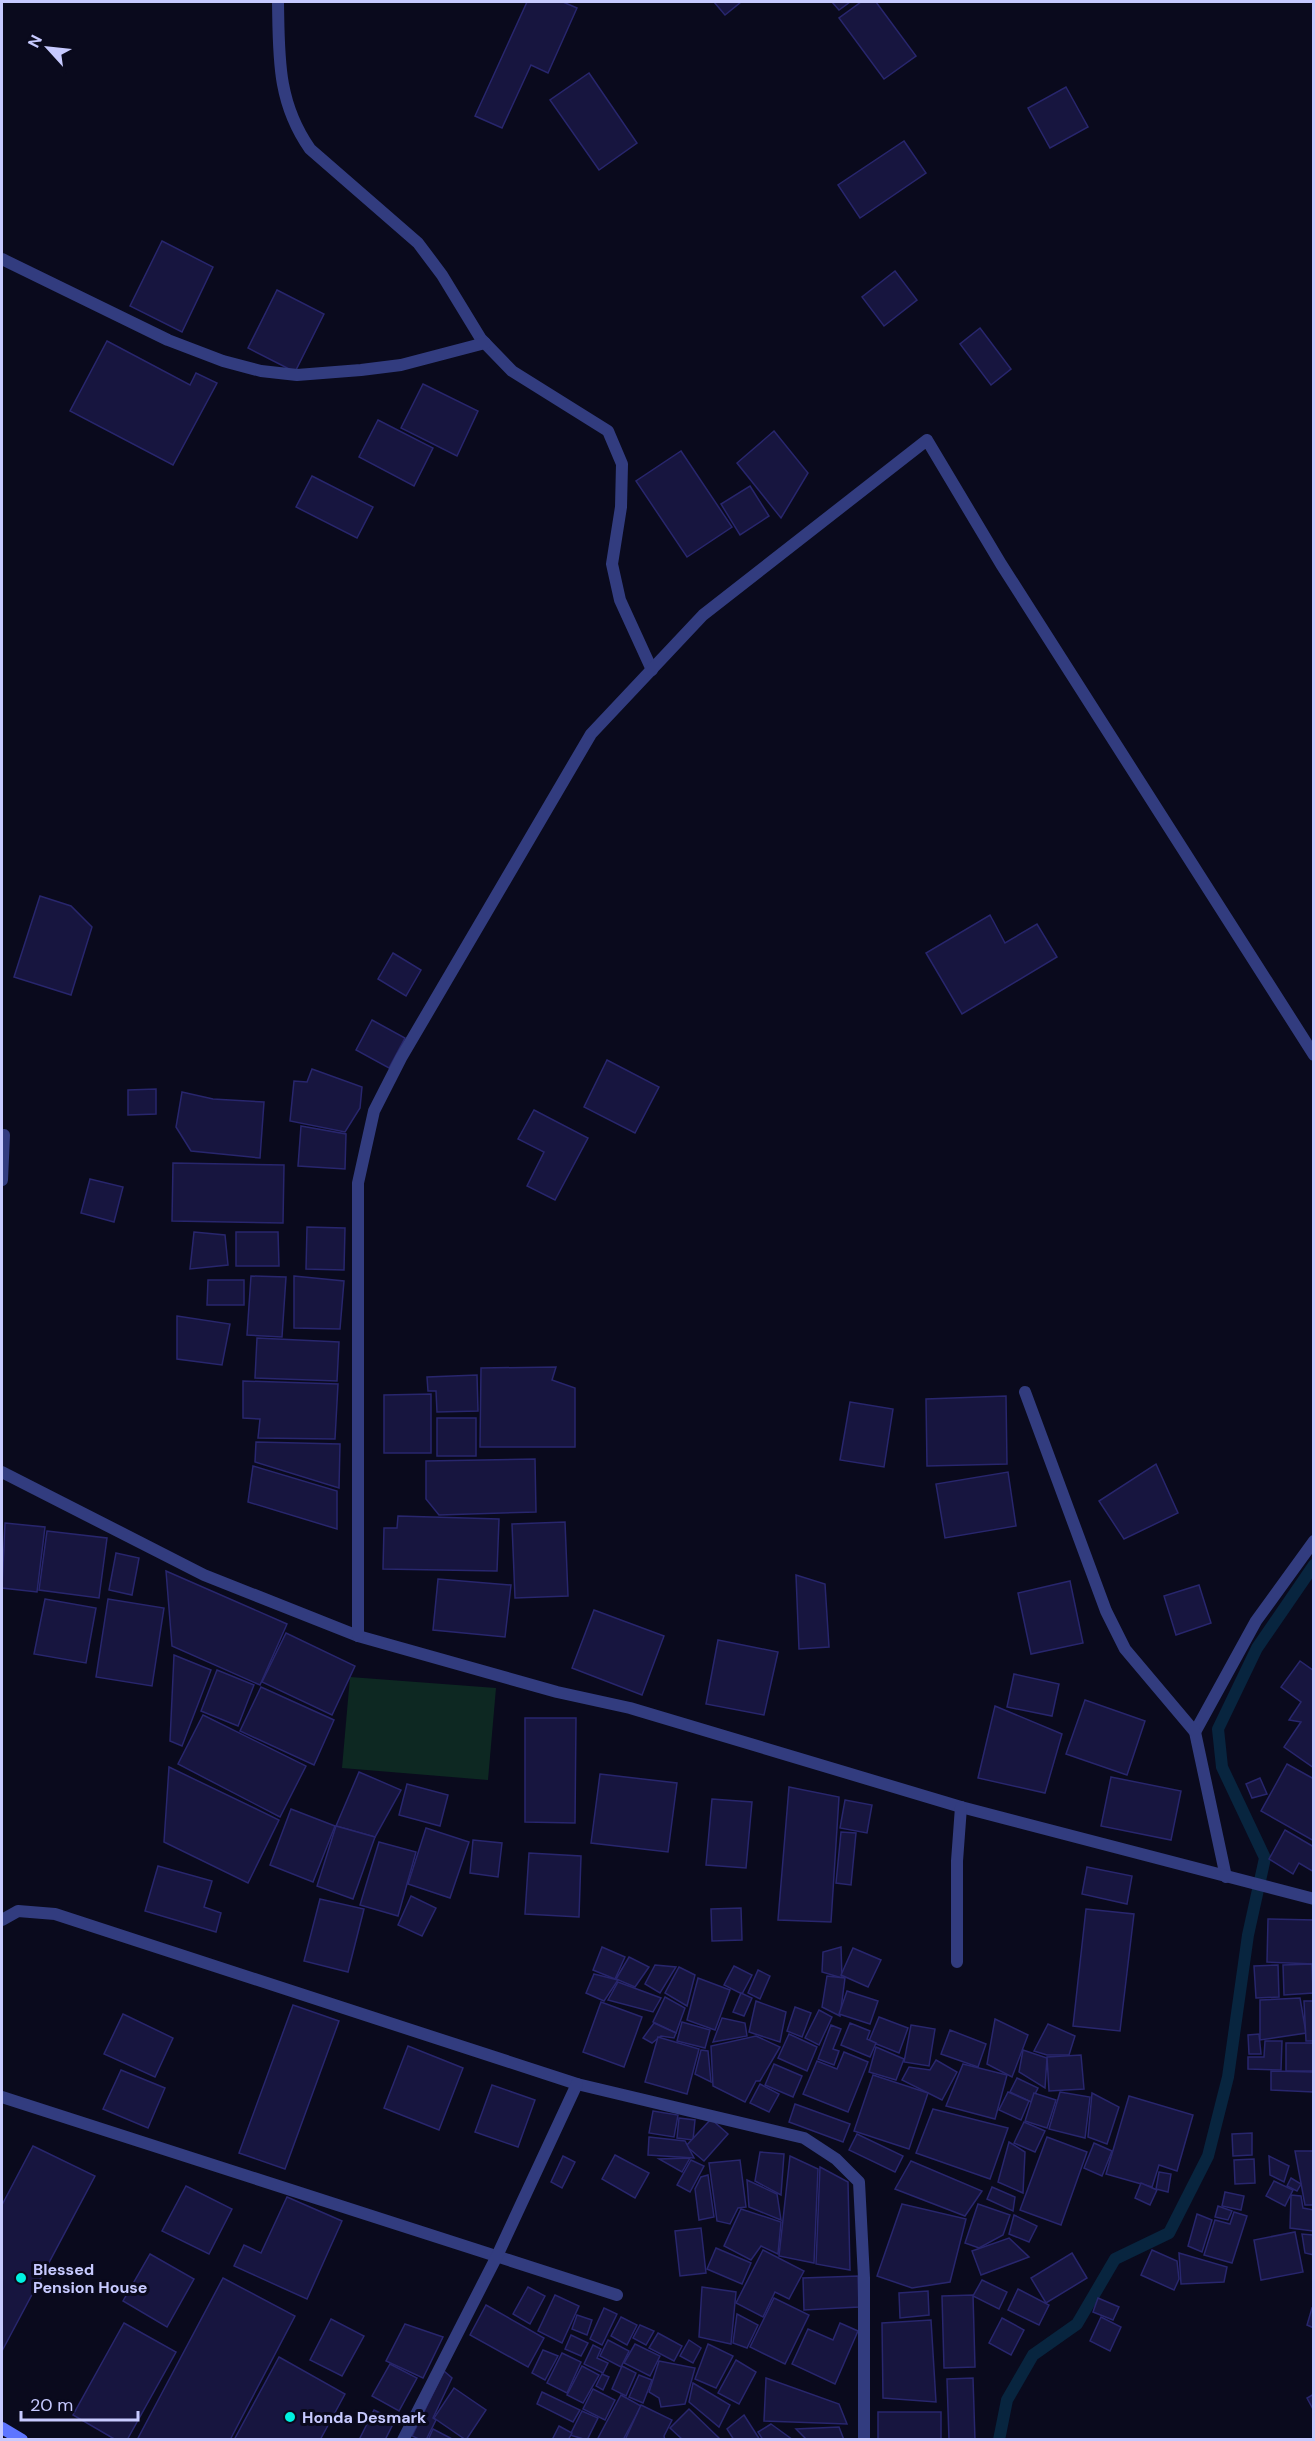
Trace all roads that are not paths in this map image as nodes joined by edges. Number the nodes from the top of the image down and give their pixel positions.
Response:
1 (278, 2) edge
2 (2, 260) edge
3 (485, 343) junction
4 (652, 670) junction
5 (1314, 1055) edge
6 (4, 1135) dead end
7 (2, 1180) edge
8 (1025, 1392) dead end
9 (2, 1472) edge
10 (1314, 1541) edge
11 (358, 1636) junction
12 (1195, 1732) junction
13 (961, 1807) junction
14 (1230, 1878) junction
15 (1314, 1899) edge
16 (2, 1920) edge
17 (957, 1962) dead end
18 (577, 2084) junction
19 (2, 2097) edge
20 (497, 2256) junction
21 (617, 2295) dead end
22 (2, 2428) edge
23 (22, 2439) edge
24 (403, 2439) edge
25 (864, 2439) edge

1 - 3 street
2 - 3 street
3 - 4 street
4 - 5 street
4 - 11 street
6 - 7 street
8 - 12 street
9 - 11 street
10 - 12 street
11 - 13 street
12 - 14 street
13 - 14 street
13 - 17 street
14 - 15 street
16 - 18 street
18 - 20 street
18 - 25 street
19 - 20 street
20 - 21 street
20 - 24 street
22 - 23 main road

